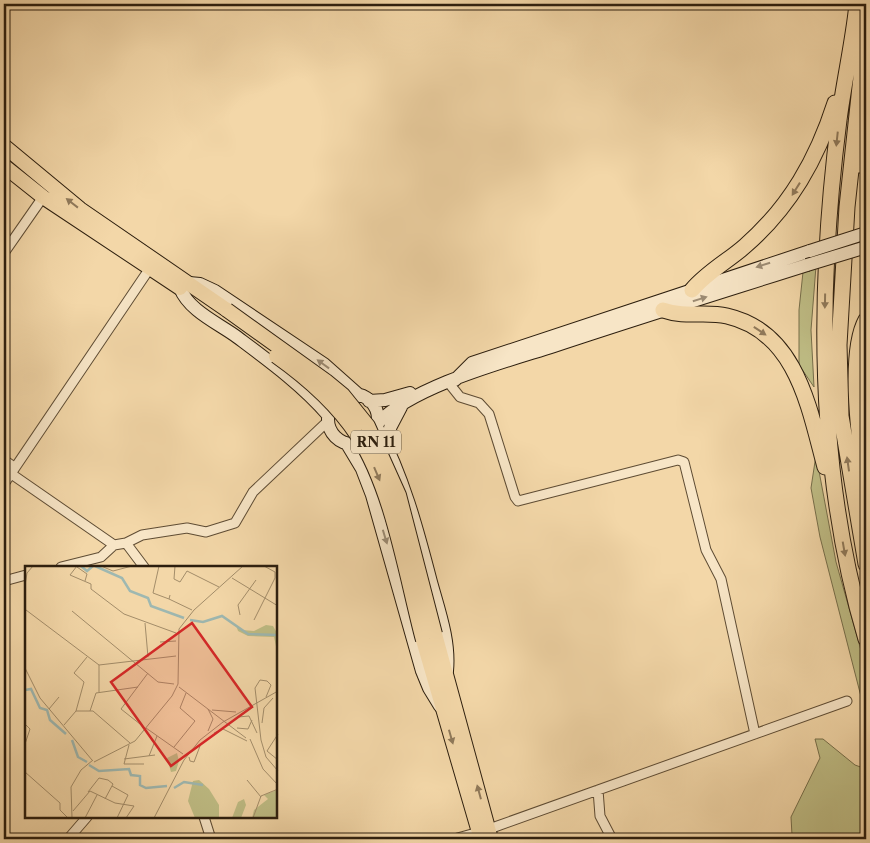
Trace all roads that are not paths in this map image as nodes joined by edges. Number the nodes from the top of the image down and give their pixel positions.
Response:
1 (856, 6) edge
2 (866, 31) edge
3 (866, 123) edge
4 (4, 146) edge
5 (4, 166) edge
6 (43, 197) junction
7 (845, 234) junction
8 (865, 240) edge
9 (4, 253) edge
10 (150, 268) junction
11 (184, 285) junction
12 (692, 290) junction
13 (663, 310) junction
14 (866, 320) edge
15 (866, 339) edge
16 (452, 381) junction
17 (427, 390) junction
18 (365, 398) junction
19 (410, 399) junction
20 (328, 418) junction
21 (866, 418) edge
22 (377, 425) junction
23 (347, 444) junction
24 (393, 458) junction
25 (4, 460) edge
26 (12, 470) junction
27 (4, 484) edge
28 (866, 486) edge
29 (839, 520) junction
30 (126, 543) junction
31 (114, 545) junction
32 (866, 564) edge
33 (65, 566) edge
34 (143, 566) edge
35 (25, 575) edge
36 (4, 581) edge
37 (429, 637) junction
38 (866, 639) edge
39 (447, 671) junction
40 (847, 702) dead end
41 (442, 708) junction
42 (755, 734) junction
43 (598, 790) junction
44 (86, 818) edge
45 (204, 818) edge
46 (485, 835) edge
47 (68, 839) edge
48 (211, 839) edge
49 (454, 839) edge
50 (612, 839) edge

1 -> 12 highway
1 -> 29 highway
2 - 7 highway
3 - 7 highway
11 -> 4 highway, RN 11
5 - 6 highway, RN 11
6 - 9 street
6 - 10 highway, RN 11
32 -> 7 highway
8 -> 12 main road, bridge
13 -> 8 main road, bridge
10 - 11 highway, RN 11
10 - 26 street
18 -> 11 main road, RN 11
11 - 20 main road, RN 11
11 - 37 highway, RN 11, bridge
12 - 16 main road
13 - 16 main road
13 -> 29 highway
14 - 28 highway
15 - 21 highway
16 - 17 main road
16 - 42 street
17 - 18 main road
17 - 19 main road
18 - 20 main road
18 - 22 main road
19 - 22 main road
19 - 24 main road
20 - 23 main road
20 - 30 street
22 - 23 main road
22 - 24 main road, RN 11
23 -> 41 main road, RN 11
24 - 39 main road, RN 11
25 - 26 street
26 - 27 street
26 - 31 street
29 -> 38 highway
30 - 31 street
30 - 34 street
31 - 33 street
35 - 36 street
37 - 39 highway, RN 11
37 - 41 highway, RN 11
46 -> 39 highway, RN 11
40 - 42 street
41 -> 46 highway, RN 11
42 - 43 street
43 - 46 street
43 - 50 street
44 - 47 street
45 - 48 street
46 - 49 street

